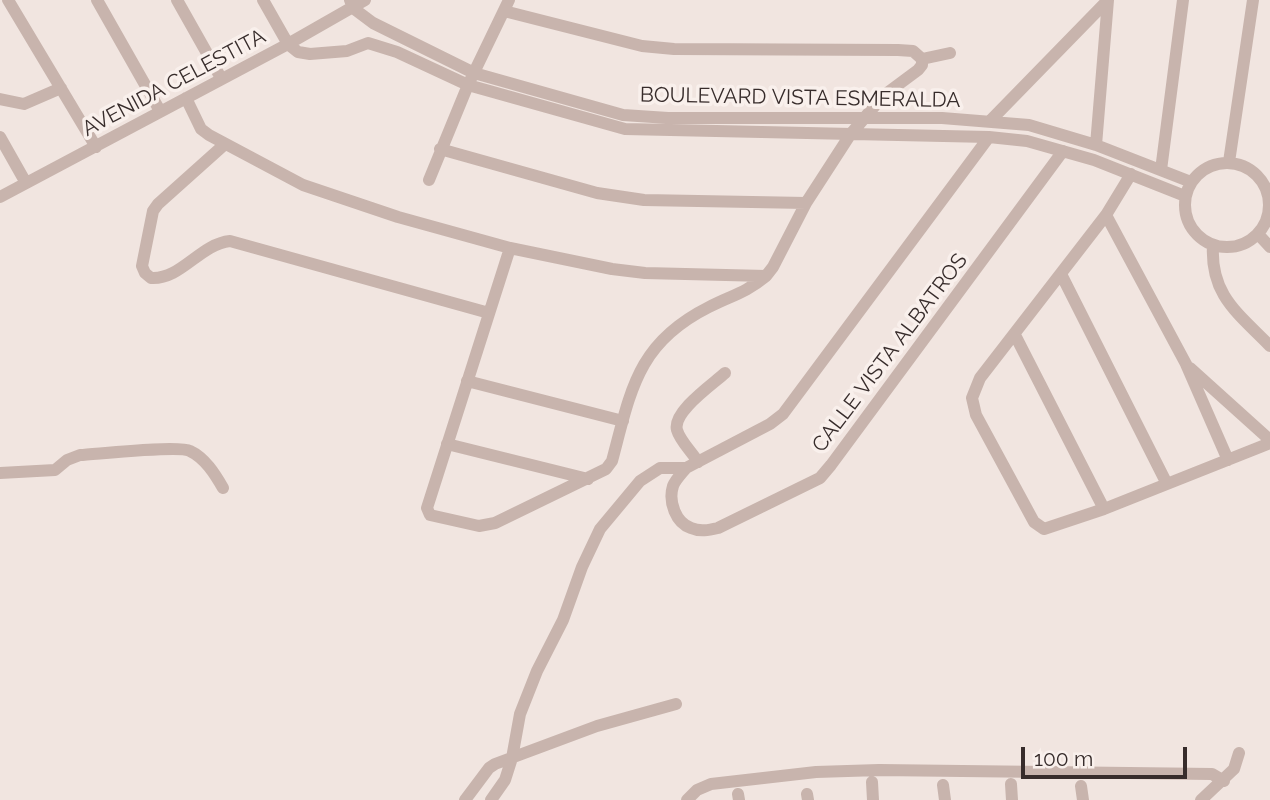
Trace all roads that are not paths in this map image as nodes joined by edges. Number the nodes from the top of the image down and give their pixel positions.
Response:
1 (7, 0) edge
2 (177, 0) edge
3 (263, 0) edge
4 (365, 0) edge
5 (1108, 0) edge
6 (1183, 0) edge
7 (1253, 0) edge
8 (102, 2) edge
9 (0, 4) edge
10 (352, 4) edge
11 (507, 6) edge
12 (373, 23) junction
13 (368, 43) junction
14 (288, 44) junction
15 (950, 52) dead end
16 (922, 59) junction
17 (221, 78) junction
18 (471, 79) junction
19 (61, 88) junction
20 (186, 98) junction
21 (0, 99) edge
22 (160, 111) junction
23 (864, 118) junction
24 (992, 120) junction
25 (850, 135) junction
26 (0, 137) edge
27 (989, 137) junction
28 (225, 144) junction
29 (1096, 145) junction
30 (96, 147) junction
31 (440, 149) junction
32 (1063, 151) junction
33 (1229, 162) junction
34 (1161, 170) junction
35 (1131, 174) junction
36 (429, 180) dead end
37 (1266, 181) edge
38 (1191, 182) junction
39 (26, 183) junction
40 (1185, 196) junction
41 (0, 197) edge
42 (1270, 199) edge
43 (806, 203) junction
44 (1106, 215) junction
45 (1258, 234) junction
46 (1213, 246) junction
47 (1270, 247) edge
48 (510, 248) junction
49 (1061, 274) junction
50 (766, 276) junction
51 (489, 313) junction
52 (1015, 335) junction
53 (1270, 346) edge
54 (1186, 364) junction
55 (726, 373) dead end
56 (467, 381) junction
57 (623, 421) junction
58 (1270, 442) edge
59 (447, 444) junction
60 (1228, 460) junction
61 (692, 465) junction
62 (0, 473) edge
63 (588, 479) junction
64 (1167, 484) junction
65 (223, 488) dead end
66 (1104, 509) junction
67 (676, 704) dead end
68 (1239, 753) dead end
69 (512, 758) junction
70 (1224, 780) junction
71 (872, 782) dead end
72 (1011, 784) dead end
73 (943, 785) dead end
74 (1081, 786) dead end
75 (465, 800) edge
76 (491, 800) edge
77 (687, 800) edge
78 (873, 800) edge
79 (945, 800) edge
80 (1012, 800) edge
81 (1083, 800) edge
82 (1201, 800) edge

1 - 9 street
1 - 19 street
2 - 17 street
3 - 14 street
4 - 10 street, AVENIDA CELESTITA
5 - 24 street
5 - 29 street
6 - 34 street
7 - 33 street
8 - 22 street
10 - 12 street, BOULEVARD VISTA ESMERALDA
10 - 14 street, AVENIDA CELESTITA
11 - 16 street
11 - 18 street
12 - 13 street
12 - 18 street, BOULEVARD VISTA ESMERALDA
13 - 14 street
13 - 18 street, BOULEVARD VISTA ESMERALDA
14 - 17 street, AVENIDA CELESTITA
15 - 16 street
16 - 23 street
17 - 20 street, AVENIDA CELESTITA
18 - 23 street, BOULEVARD VISTA ESMERALDA
18 - 25 street, BOULEVARD VISTA ESMERALDA
18 - 31 street
19 - 21 street
19 - 30 street
20 - 22 street, AVENIDA CELESTITA
20 - 28 street
22 - 30 street, AVENIDA CELESTITA
23 - 24 street, BOULEVARD VISTA ESMERALDA
23 - 25 street
24 - 29 street, BOULEVARD VISTA ESMERALDA
25 - 27 street, BOULEVARD VISTA ESMERALDA
25 - 43 street
26 - 39 street
27 - 32 street, BOULEVARD VISTA ESMERALDA
27 - 61 street
28 - 48 street
28 - 51 street
29 - 34 street, BOULEVARD VISTA ESMERALDA
30 - 39 street, AVENIDA CELESTITA
31 - 36 street
31 - 43 street
32 - 35 street, BOULEVARD VISTA ESMERALDA
32 - 61 street, CALLE VISTA ALBATROS
33 - 37 street
33 - 38 street
34 - 38 street, BOULEVARD VISTA ESMERALDA
35 - 40 street, BOULEVARD VISTA ESMERALDA
35 - 44 street
37 - 42 street
38 - 40 street
39 - 41 street, AVENIDA CELESTITA
40 - 46 street
42 - 45 street
43 - 50 street
44 - 49 street
44 - 54 street
45 - 46 street
45 - 47 street
46 - 53 street
48 - 50 street
48 - 51 street
49 - 52 street
49 - 64 street
50 - 57 street
51 - 56 street
52 - 66 street
52 - 66 street
54 - 58 street
54 - 60 street
55 - 61 street
56 - 57 street
56 - 59 street
57 - 63 street
58 - 60 street
59 - 63 street
59 - 63 street
60 - 64 street
61 - 69 street
62 - 65 street
64 - 66 street
67 - 69 street
68 - 70 street
69 - 75 street
69 - 76 street
70 - 77 street
70 - 82 street
71 - 78 street
72 - 80 street
73 - 79 street
74 - 81 street

